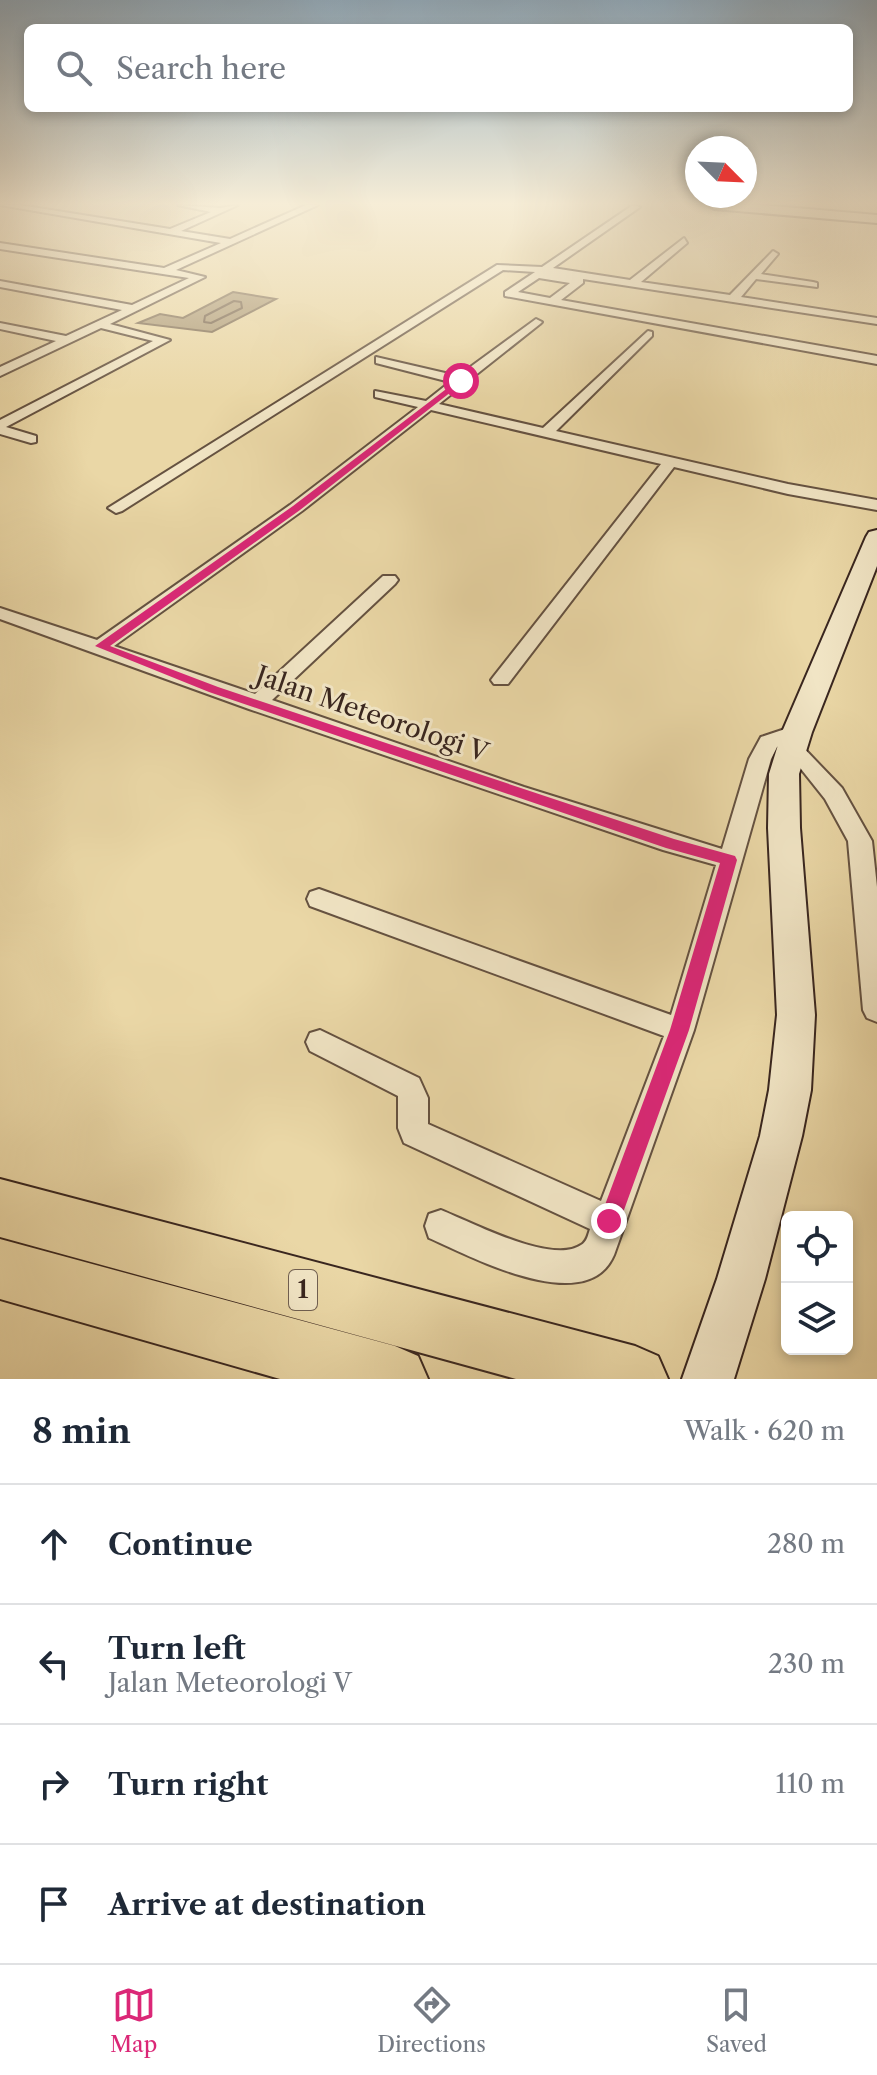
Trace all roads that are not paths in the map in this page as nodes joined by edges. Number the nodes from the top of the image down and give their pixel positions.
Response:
1 (156, 269) edge
2 (158, 269) edge
3 (171, 269) edge
4 (495, 269) edge
5 (534, 269) edge
6 (650, 269) edge
7 (759, 269) edge
8 (544, 270) joint
9 (167, 271) junction
10 (753, 276) junction
11 (0, 284) edge
12 (632, 284) junction
13 (813, 285) dead end
14 (733, 299) junction
15 (551, 303) junction
16 (134, 309) junction
17 (877, 321) edge
18 (536, 322) dead end
19 (101, 325) junction
20 (0, 326) edge
21 (648, 334) dead end
22 (68, 340) junction
23 (380, 360) dead end
24 (877, 360) edge
25 (0, 372) edge
26 (461, 381) junction
27 (380, 394) dead end
28 (431, 406) junction
29 (0, 428) edge
30 (546, 433) junction
31 (31, 439) dead end
32 (671, 461) junction
33 (877, 505) edge
34 (116, 508) dead end
35 (876, 543) edge
36 (389, 580) dead end
37 (3, 618) edge
38 (101, 646) junction
39 (501, 680) dead end
40 (256, 704) junction
41 (794, 739) junction
42 (729, 860) junction
43 (319, 899) dead end
44 (871, 908) edge
45 (877, 1010) edge
46 (680, 1030) junction
47 (320, 1042) dead end
48 (0, 1208) edge
49 (609, 1221) junction
50 (441, 1226) dead end
51 (0, 1269) edge
52 (395, 1379) edge
53 (635, 1379) edge
54 (708, 1379) edge

1 - 9 street
2 - 9 street
3 - 9 street
4 - 34 street
5 - 8 street
6 - 12 street
7 - 10 street
8 - 12 street
9 - 16 street
10 - 13 street
10 - 14 street
11 - 16 street
12 - 14 street
14 - 17 street
15 - 15 street
15 - 24 street
16 - 19 street
18 - 26 street
19 - 22 street
19 - 29 street
20 - 22 street
21 - 30 street
22 - 25 street
23 - 26 street
26 - 28 street
27 - 28 street
28 - 30 street
28 - 38 street
29 - 31 street
30 - 32 street
32 - 33 street
32 - 39 street
35 - 41 main road
36 - 40 street
37 - 38 street, Jalan Meteorologi V
38 - 40 street, Jalan Meteorologi V
40 - 42 street, Jalan Meteorologi V
41 - 42 street
41 - 44 street
41 - 54 main road
42 - 46 street
43 - 46 street
44 - 45 street
46 - 49 street
47 - 49 street
48 - 53 highway, 1
49 - 50 street
51 - 52 highway, 1

